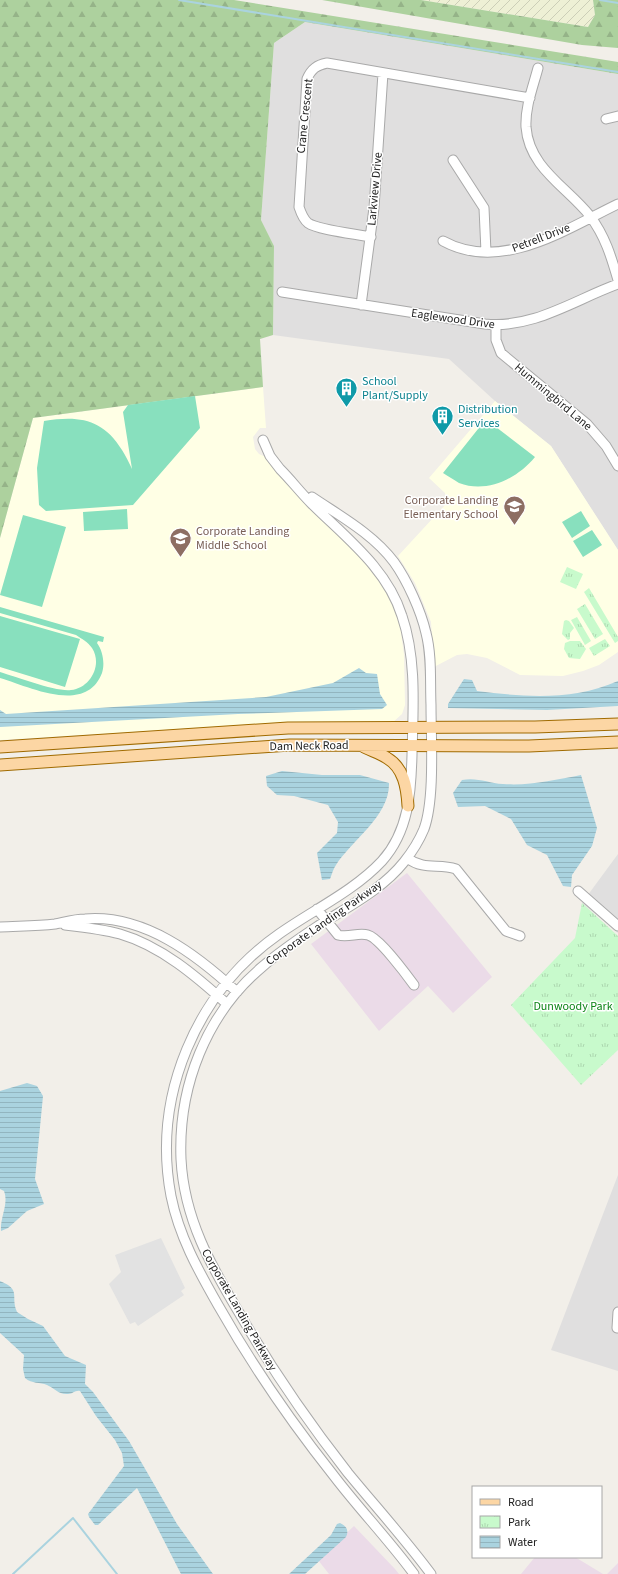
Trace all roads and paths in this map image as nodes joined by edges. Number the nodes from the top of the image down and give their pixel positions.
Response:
1 (538, 68) dead end
2 (383, 73) junction
3 (530, 98) junction
4 (618, 116) edge
5 (606, 119) dead end
6 (453, 160) dead end
7 (618, 204) edge
8 (590, 217) junction
9 (371, 236) junction
10 (443, 241) dead end
11 (486, 252) junction
12 (618, 280) edge
13 (618, 284) edge
14 (282, 292) dead end
15 (361, 304) junction
16 (496, 325) junction
17 (263, 440) dead end
18 (618, 466) edge
19 (294, 483) junction
20 (618, 724) edge
21 (412, 727) junction
22 (431, 727) junction
23 (618, 742) edge
24 (362, 746) junction
25 (412, 746) junction
26 (431, 746) junction
27 (0, 747) edge
28 (0, 765) edge
29 (408, 806) junction
30 (407, 858) junction
31 (578, 891) dead end
32 (317, 909) junction
33 (326, 921) junction
34 (54, 924) junction
35 (618, 926) edge
36 (0, 927) edge
37 (520, 936) dead end
38 (226, 983) junction
39 (414, 985) dead end
40 (237, 992) junction
41 (217, 995) junction
42 (227, 1004) junction
43 (618, 1312) edge
44 (617, 1328) edge
45 (262, 1353) junction
46 (251, 1360) junction
47 (359, 1485) junction
48 (349, 1495) junction
49 (414, 1574) edge
50 (431, 1574) edge

1 - 3 street
2 - 3 street, Crane Crescent
2 - 9 street, Larkview Drive
2 - 9 street, Crane Crescent
3 - 8 street
4 - 5 street
6 - 11 street
7 - 8 street, Petrell Drive
8 - 11 street, Petrell Drive
8 - 12 street
9 - 15 street, Larkview Drive
10 - 11 street, Petrell Drive
13 - 16 street, Eaglewood Drive
14 - 15 street, Eaglewood Drive
15 - 16 street, Eaglewood Drive
16 - 18 street, Hummingbird Lane
17 - 19 street, Corporate Landing Parkway
19 - 21 street, Corporate Landing Parkway
19 - 22 street, Corporate Landing Parkway
20 - 22 main road, Dam Neck Road
21 - 22 main road, Dam Neck Road
21 - 25 street, Corporate Landing Parkway
21 - 27 main road, Dam Neck Road
22 - 26 street, Corporate Landing Parkway
23 - 26 main road, Dam Neck Road
24 - 25 main road, Dam Neck Road
24 - 28 main road, Dam Neck Road
24 - 29 main road
25 - 26 main road, Dam Neck Road
25 - 29 street, Corporate Landing Parkway
26 - 30 street, Corporate Landing Parkway
29 - 32 street, Corporate Landing Parkway
30 - 33 street, Corporate Landing Parkway
30 - 37 street
31 - 35 street
32 - 33 street
32 - 38 street, Corporate Landing Parkway
33 - 39 street
33 - 40 street, Corporate Landing Parkway
34 - 36 street
34 - 38 street
34 - 41 street
38 - 40 street
38 - 41 street, Corporate Landing Parkway
40 - 42 street, Corporate Landing Parkway
41 - 42 street
41 - 46 street, Corporate Landing Parkway
42 - 45 street, Corporate Landing Parkway
43 - 44 street
45 - 46 street
45 - 47 street, Corporate Landing Parkway
46 - 48 street, Corporate Landing Parkway
47 - 48 street
47 - 50 street, Corporate Landing Parkway
48 - 49 street, Corporate Landing Parkway

